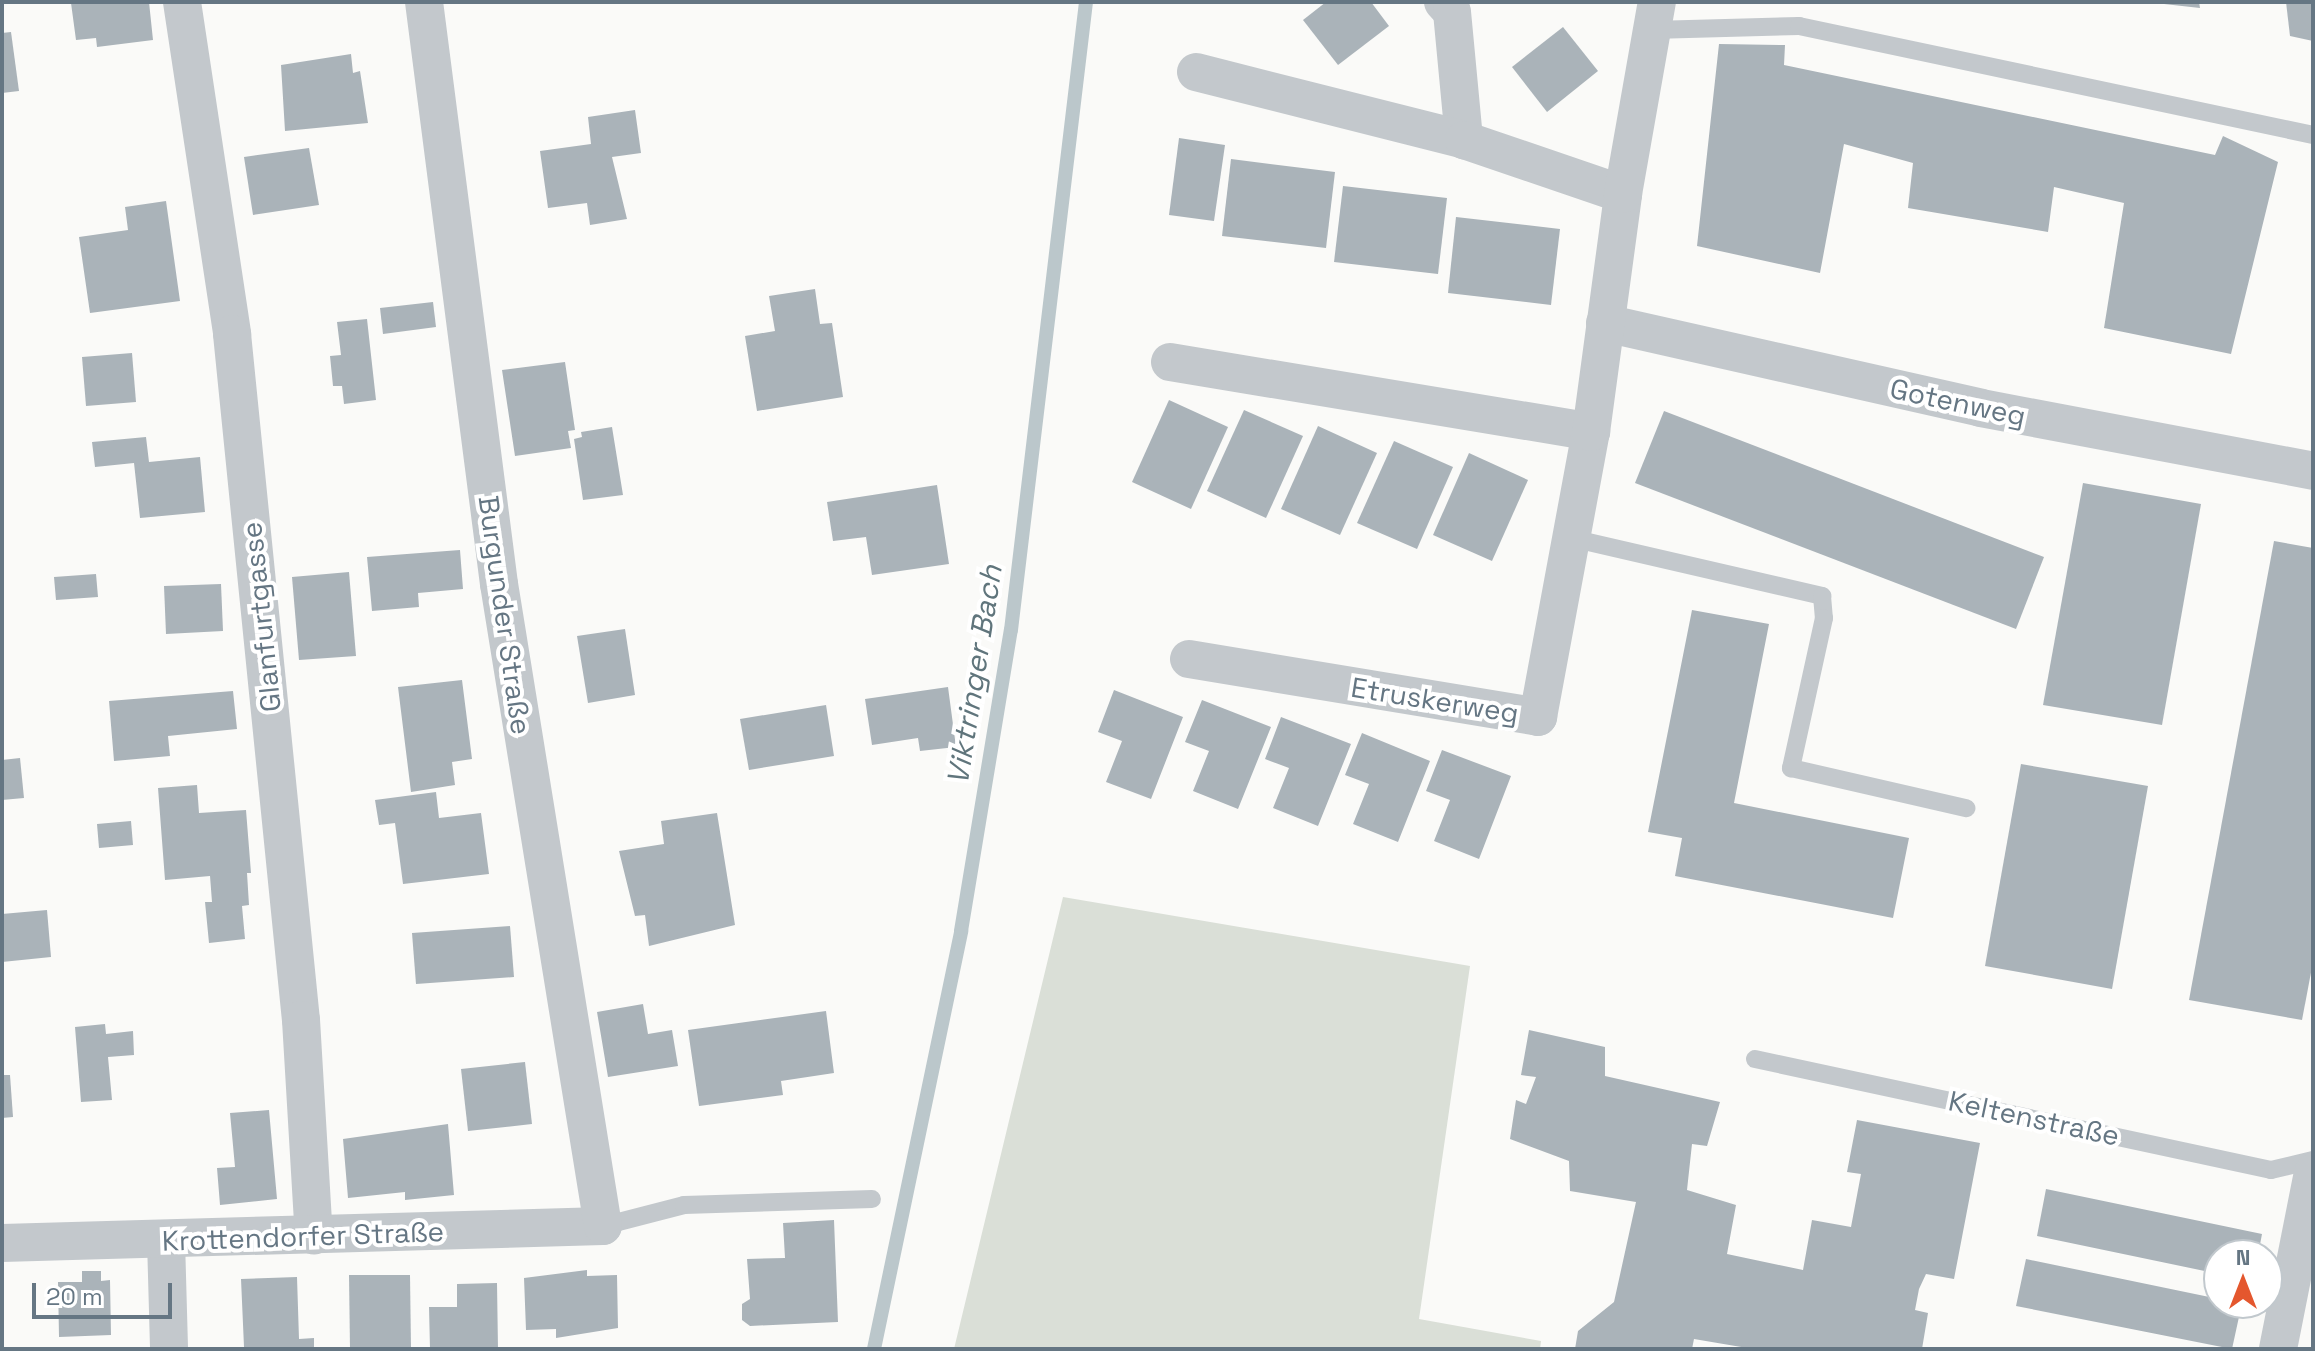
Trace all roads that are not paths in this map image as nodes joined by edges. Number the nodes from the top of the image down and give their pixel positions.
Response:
1 (182, 2) edge
2 (424, 2) edge
3 (1443, 2) edge
4 (1655, 16) edge
5 (1196, 72) dead end
6 (2313, 135) edge
7 (1464, 140) junction
8 (1623, 194) junction
9 (1605, 323) junction
10 (1170, 362) dead end
11 (1591, 432) junction
12 (2313, 471) edge
13 (1571, 538) junction
14 (1189, 659) dead end
15 (1966, 808) dead end
16 (1755, 1059) dead end
17 (2313, 1160) edge
18 (2313, 1172) edge
19 (872, 1199) dead end
20 (603, 1226) junction
21 (314, 1236) junction
22 (166, 1240) junction
23 (2, 1243) edge
24 (169, 1349) edge
25 (2278, 1349) edge

1 - 21 street, Glanfurtgasse
2 - 20 street, Burgunder Straße
3 - 7 street
4 - 6 lane
4 - 8 street, Etruskerweg
5 - 7 street
7 - 8 street
8 - 9 street, Etruskerweg
9 - 11 street, Etruskerweg
9 - 12 street, Gotenweg
10 - 11 street
11 - 13 street, Etruskerweg
13 - 14 street, Etruskerweg
13 - 15 lane
16 - 17 lane, Keltenstraße
18 - 25 street
19 - 20 lane
20 - 21 street, Krottendorfer Straße
21 - 22 street, Krottendorfer Straße
22 - 23 street, Krottendorfer Straße
22 - 24 street

